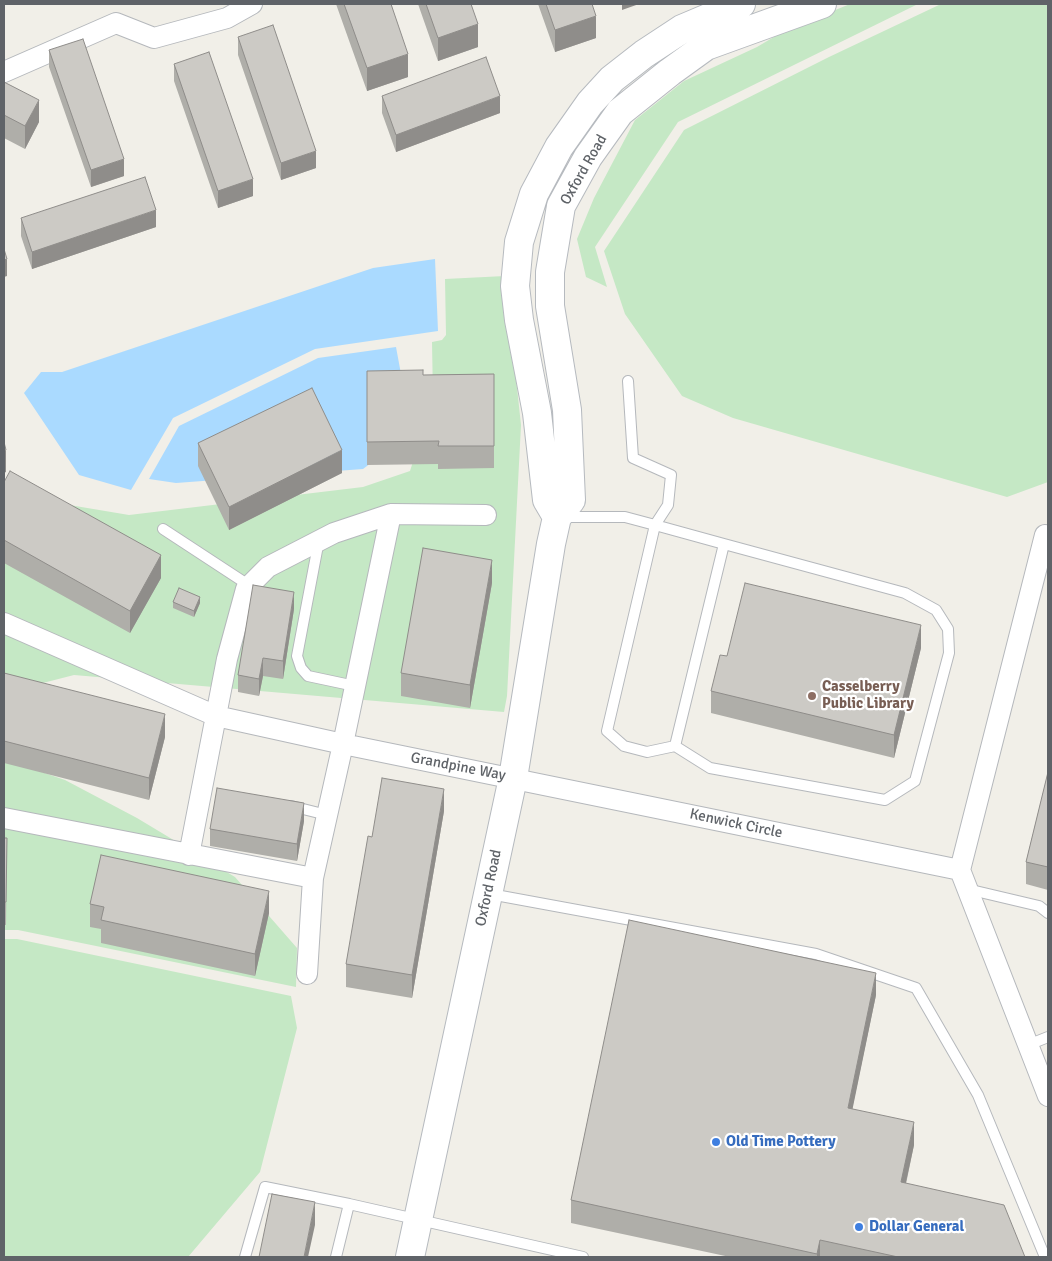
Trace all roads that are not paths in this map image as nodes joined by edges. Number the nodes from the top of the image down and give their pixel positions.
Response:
1 (252, 4) edge
2 (741, 4) edge
3 (822, 4) edge
4 (4, 72) edge
5 (628, 381) dead end
6 (391, 514) junction
7 (486, 515) dead end
8 (557, 518) junction
9 (655, 525) junction
10 (163, 529) dead end
11 (1048, 536) edge
12 (319, 540) junction
13 (724, 544) junction
14 (250, 586) junction
15 (4, 624) edge
16 (355, 686) junction
17 (216, 716) junction
18 (343, 744) junction
19 (675, 746) junction
20 (513, 778) junction
21 (279, 803) edge
22 (327, 815) junction
23 (4, 818) edge
24 (189, 855) junction
25 (960, 870) junction
26 (313, 878) junction
27 (967, 889) junction
28 (488, 894) junction
29 (1048, 912) edge
30 (307, 974) dead end
31 (1048, 1037) edge
32 (1028, 1045) junction
33 (1048, 1096) edge
34 (348, 1204) junction
35 (418, 1221) junction
36 (246, 1257) edge
37 (336, 1257) edge
38 (410, 1257) edge
39 (583, 1257) edge
40 (1045, 1257) edge

1 - 4 street
2 - 8 street, Oxford Road
3 - 8 street, Oxford Road
5 - 9 lane
6 - 7 street
6 - 12 street
6 - 16 street
8 - 9 lane
8 - 20 street, Oxford Road
9 - 13 lane
9 - 19 lane
10 - 14 lane
11 - 25 street
12 - 14 street
12 - 16 lane
13 - 19 lane
13 - 19 lane
14 - 17 street
15 - 17 street, Grandpine Way
16 - 18 street
17 - 18 street, Grandpine Way
17 - 24 street
18 - 20 street, Grandpine Way
18 - 22 street
20 - 25 street, Kenwick Circle
20 - 28 street, Oxford Road
21 - 22 lane
22 - 26 street
23 - 24 street
24 - 26 street
25 - 27 street
26 - 30 street
27 - 29 lane
27 - 32 street
28 - 35 street, Oxford Road
28 - 40 lane
31 - 32 lane
32 - 33 street
34 - 35 lane
34 - 36 lane
34 - 37 lane
35 - 38 street, Oxford Road
35 - 39 lane

